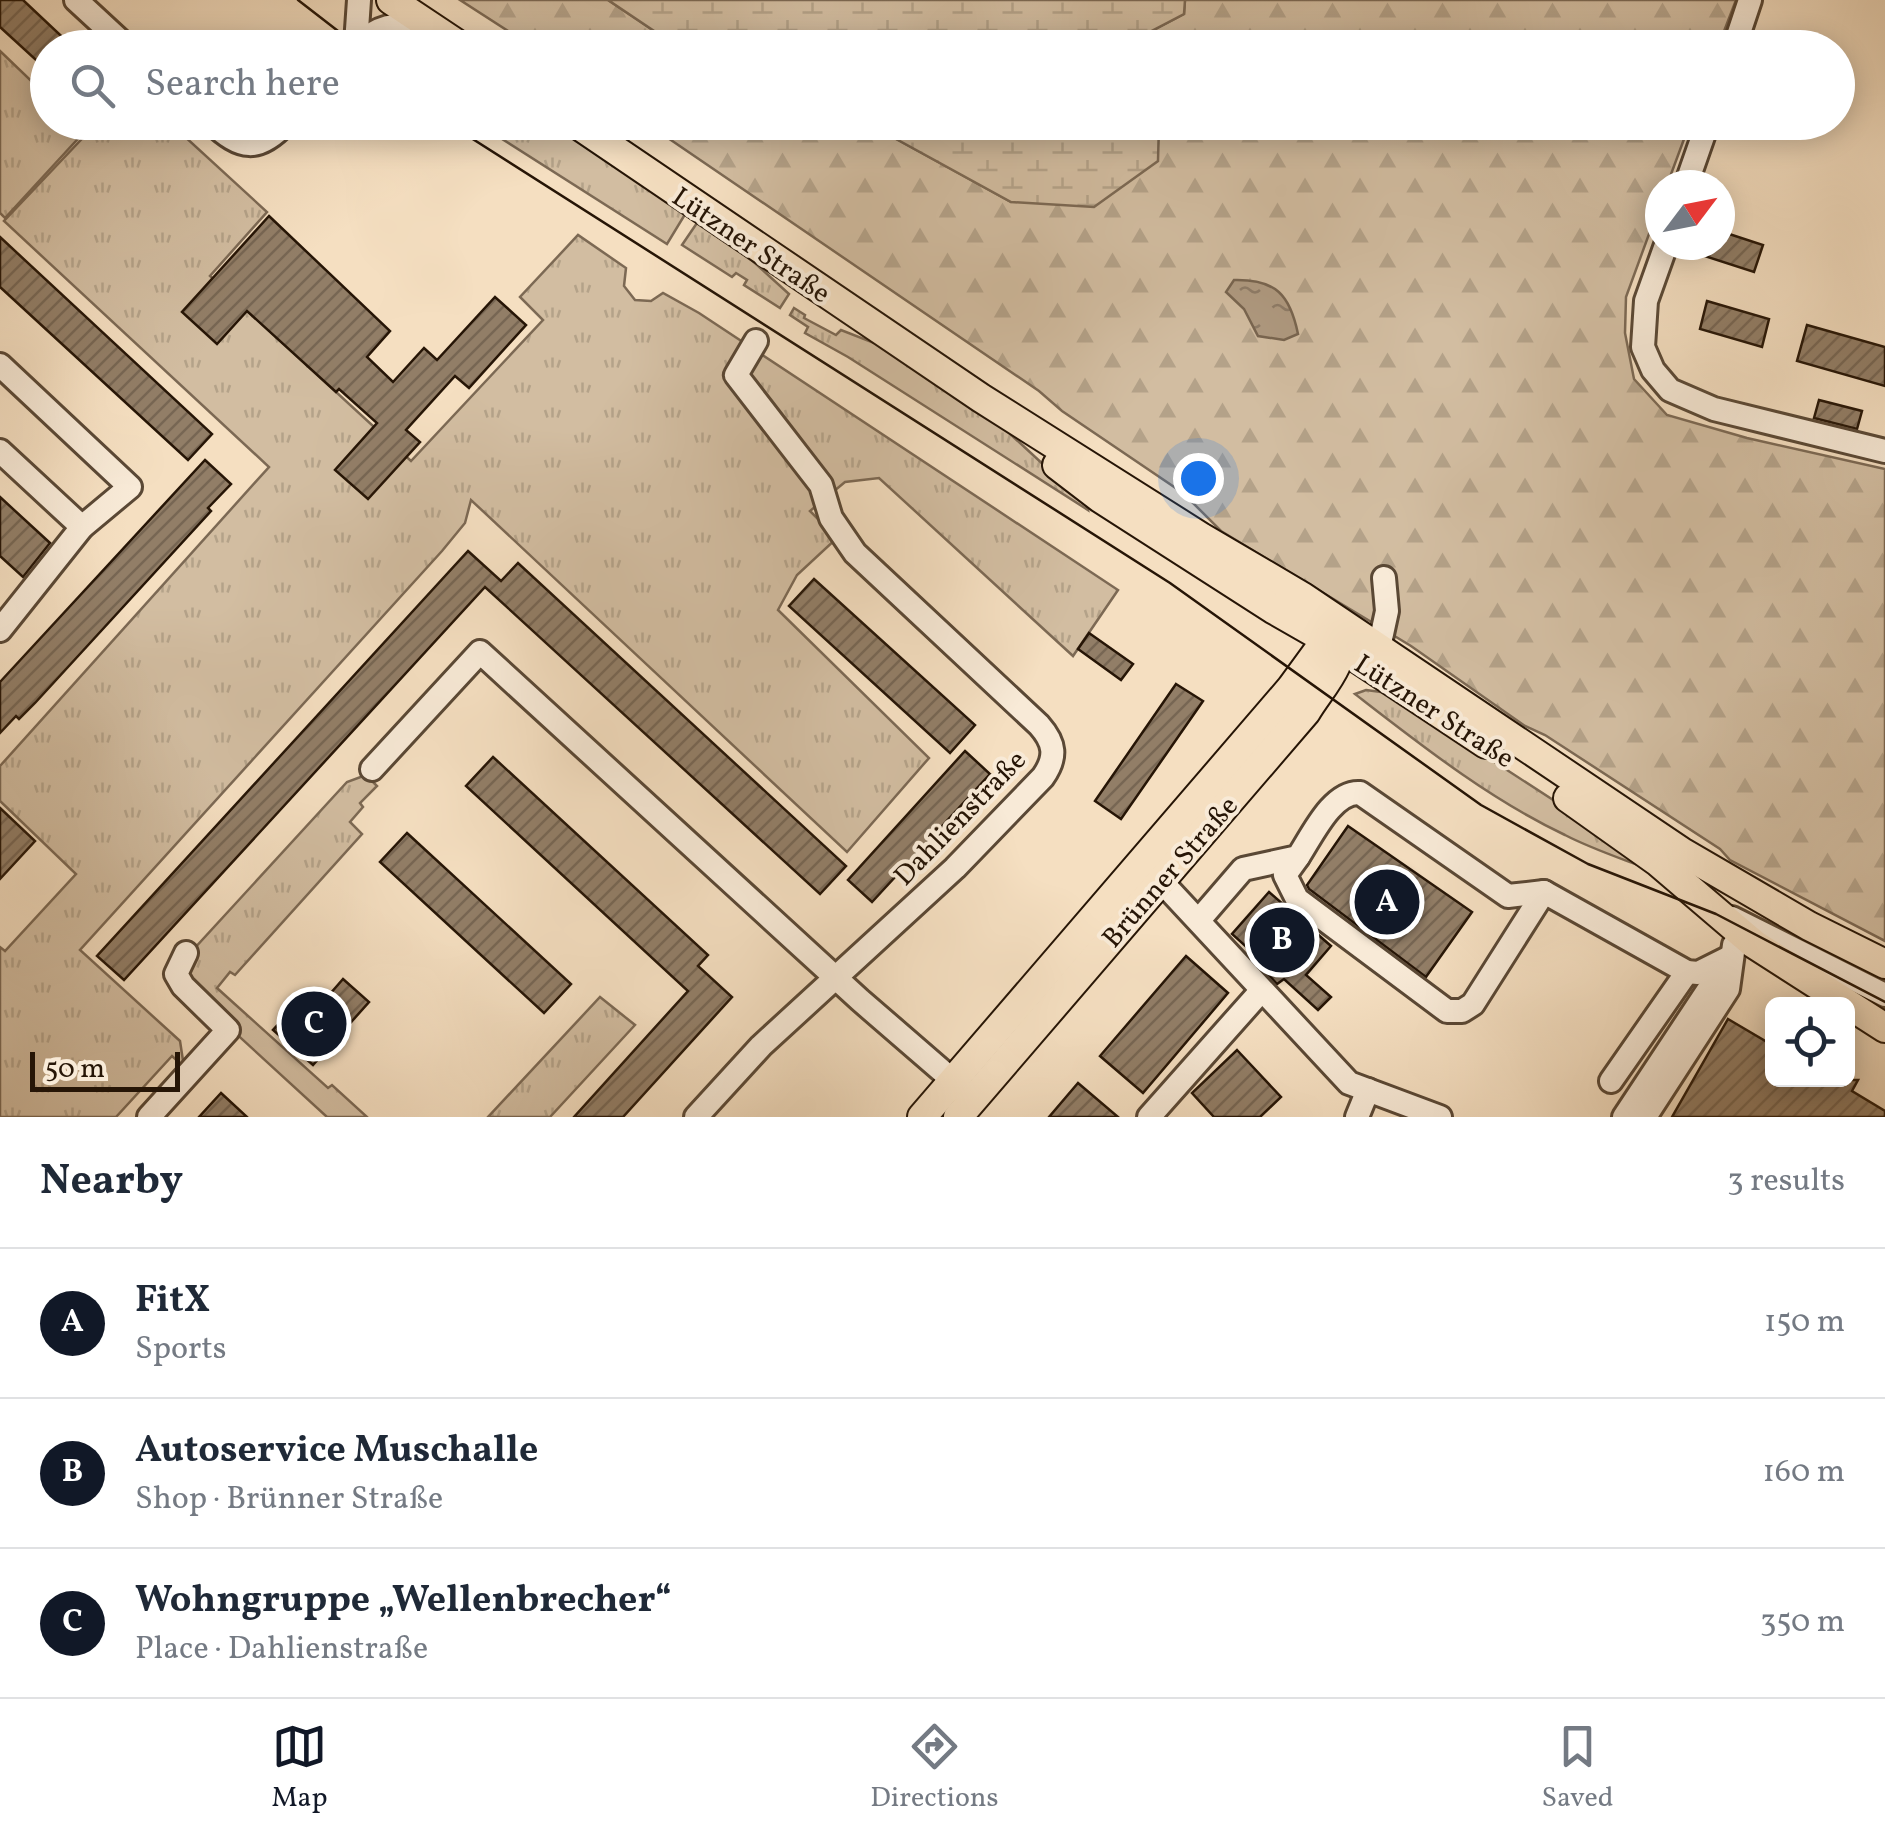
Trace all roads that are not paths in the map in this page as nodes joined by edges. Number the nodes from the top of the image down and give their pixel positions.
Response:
1 (76, 0) edge
2 (359, 0) edge
3 (391, 0) edge
4 (1750, 0) edge
5 (108, 30) edge
6 (358, 30) edge
7 (379, 30) edge
8 (423, 30) edge
9 (437, 30) edge
10 (1740, 30) edge
11 (235, 140) edge
12 (265, 140) edge
13 (601, 140) edge
14 (1702, 140) edge
15 (1691, 170) edge
16 (1661, 260) edge
17 (756, 341) dead end
18 (0, 365) edge
19 (981, 398) junction
20 (1885, 451) edge
21 (0, 452) edge
22 (82, 527) junction
23 (1384, 578) dead end
24 (1286, 618) junction
25 (0, 630) edge
26 (1346, 637) junction
27 (1402, 688) junction
28 (1298, 700) junction
29 (372, 768) dead end
30 (1298, 858) junction
31 (1160, 880) junction
32 (1737, 885) junction
33 (1544, 892) junction
34 (1706, 906) junction
35 (1199, 920) junction
36 (1734, 945) junction
37 (1797, 948) junction
38 (186, 953) dead end
39 (1885, 964) edge
40 (1687, 972) junction
41 (834, 977) junction
42 (1261, 991) junction
43 (1885, 995) edge
44 (1885, 1028) edge
45 (1611, 1082) dead end
46 (1368, 1090) junction
47 (962, 1098) edge
48 (1642, 1116) edge
49 (149, 1117) edge
50 (696, 1117) edge
51 (922, 1117) edge
52 (1149, 1117) edge
53 (1357, 1117) edge
54 (1440, 1117) edge

1 - 5 street
2 - 6 street
3 - 9 main road
4 - 10 street
7 - 8 street
11 - 12 street
13 - 19 main road, Lützner Straße
14 - 15 street
16 - 20 street
17 - 41 street, Dahlienstraße
18 - 22 street
19 - 24 main road, Lützner Straße
19 - 26 main road, Lützner Straße
21 - 22 street
22 - 25 street
23 - 26 street
24 - 26 main road, Lützner Straße
24 - 28 main road
26 - 27 main road, Lützner Straße
26 - 28 main road, Brünner Straße
26 - 32 main road, Lützner Straße
27 - 28 main road
27 - 34 main road, Lützner Straße
28 - 31 main road, Brünner Straße
28 - 47 main road, Brünner Straße
29 - 41 street
30 - 33 street
30 - 33 street
30 - 35 street
31 - 35 street
31 - 47 main road, Brünner Straße
32 - 37 street
32 - 39 main road, Lützner Straße
33 - 40 street
34 - 36 main road, Lützner Straße
34 - 37 street
35 - 42 street
36 - 40 street
36 - 44 main road, Lützner Straße
36 - 48 street
37 - 43 street
38 - 49 street
40 - 45 street
41 - 47 street
41 - 50 street, Dahlienstraße
42 - 46 street
42 - 52 street
46 - 53 street
46 - 54 street
47 - 51 main road, Brünner Straße

